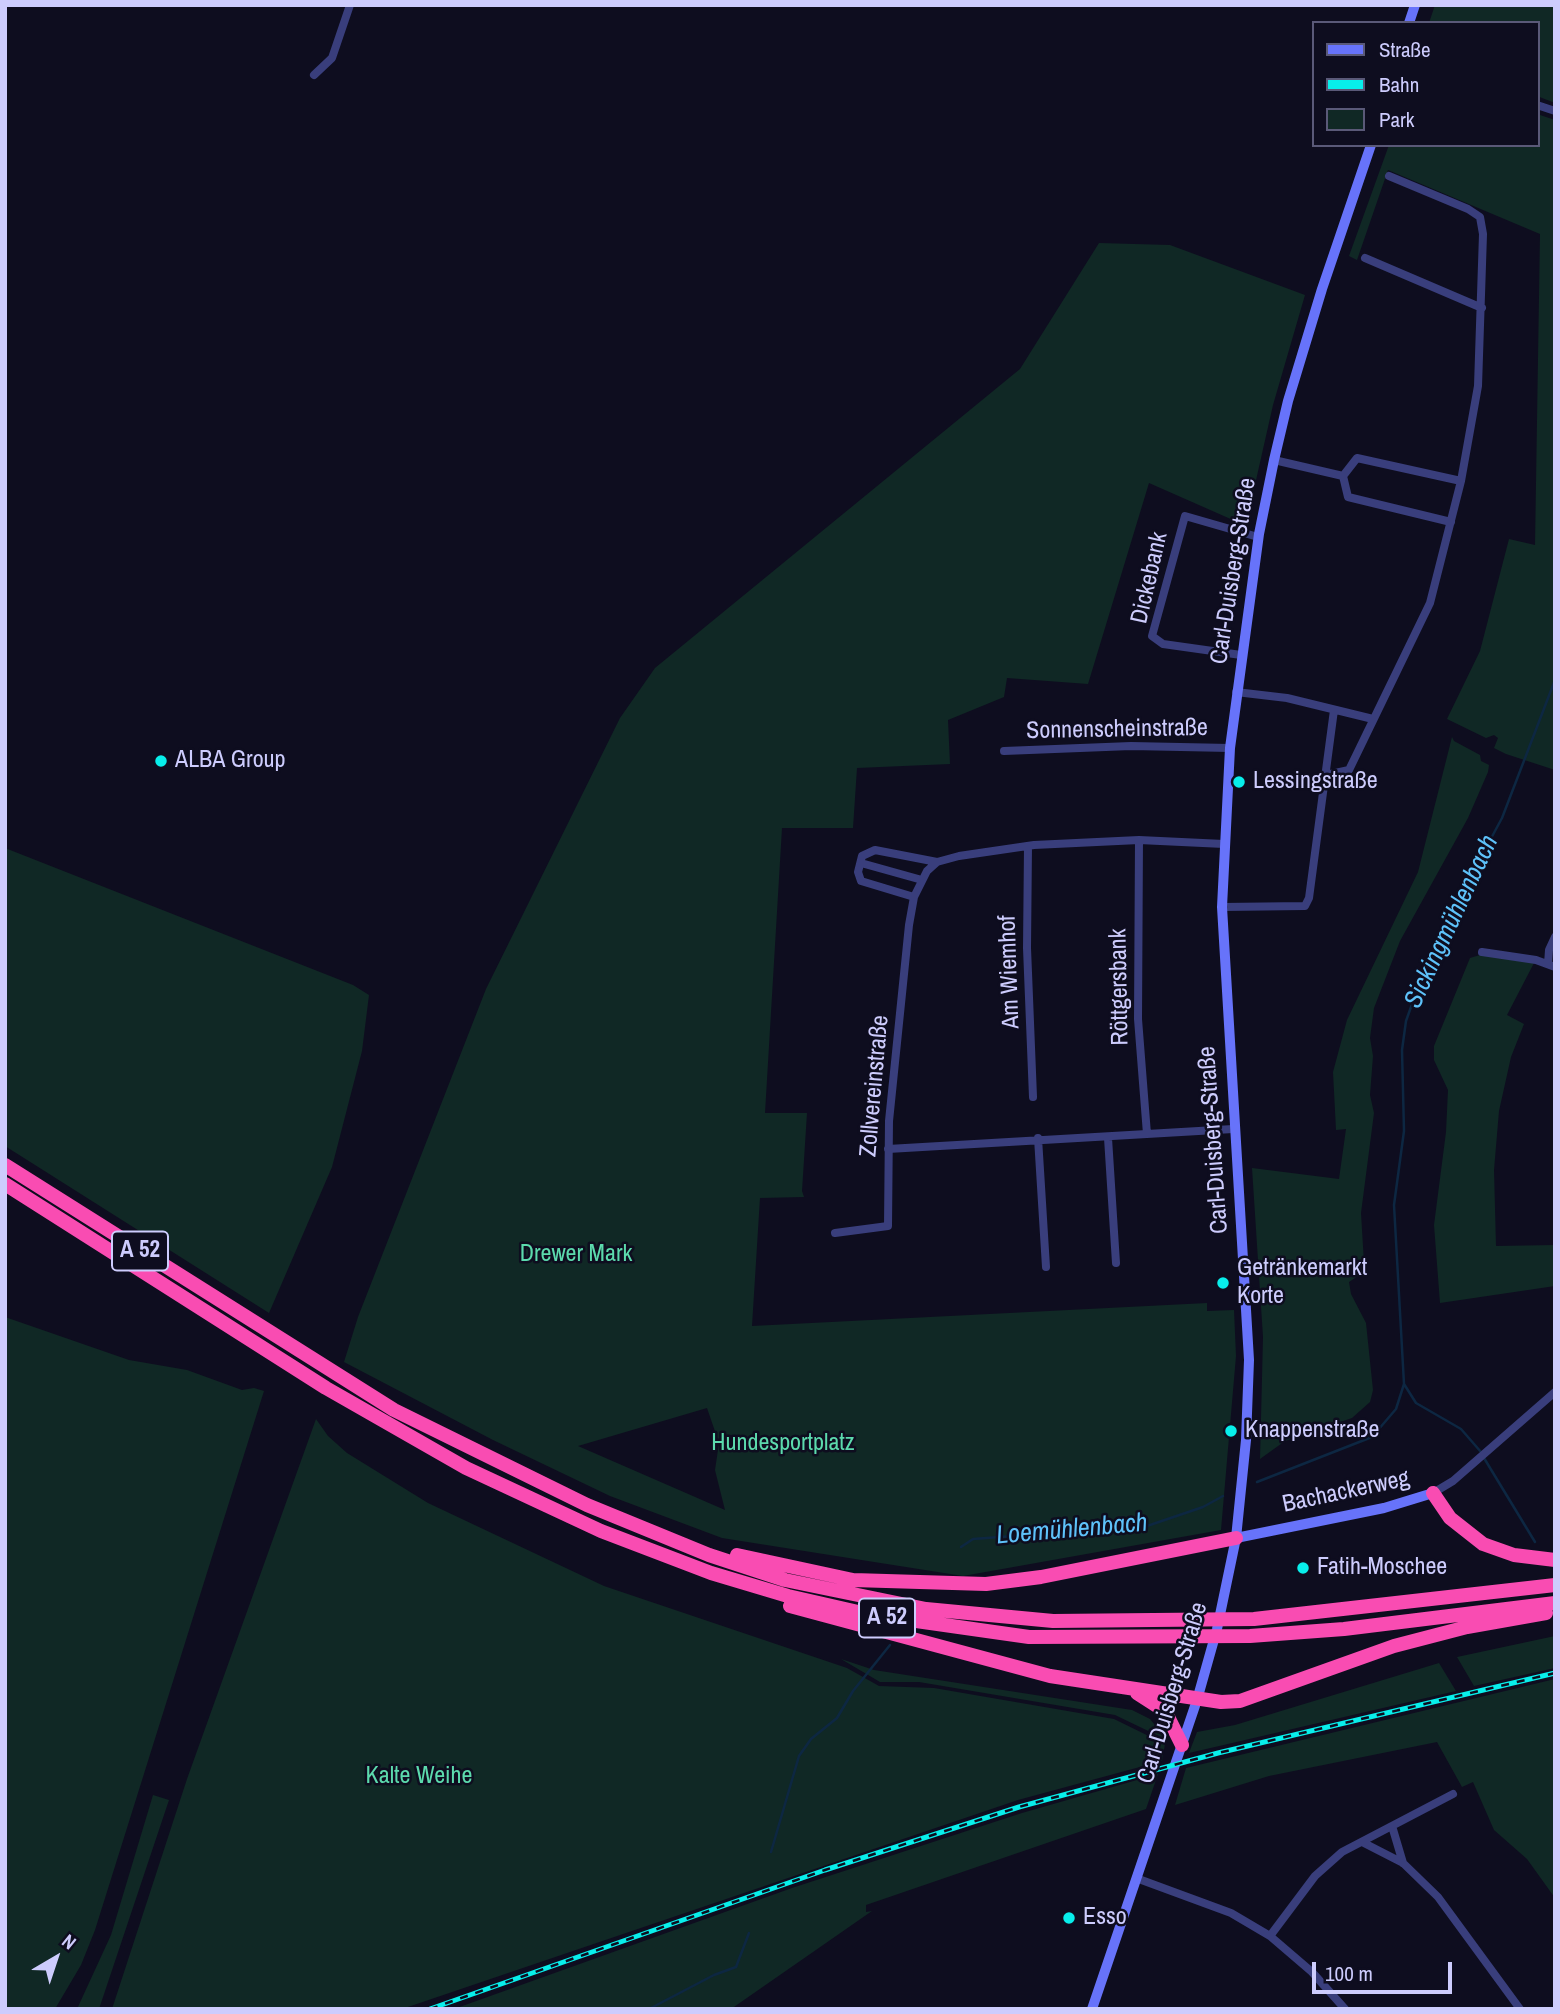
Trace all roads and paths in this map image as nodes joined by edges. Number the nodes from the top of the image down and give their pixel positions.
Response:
1 (350, 5) edge
2 (314, 75) dead end
3 (1370, 147) edge
4 (1389, 176) dead end
5 (1365, 258) dead end
6 (1482, 308) junction
7 (1274, 460) junction
8 (1343, 476) junction
9 (1461, 481) junction
10 (1451, 522) junction
11 (1258, 537) junction
12 (1241, 655) junction
13 (1236, 692) junction
14 (1334, 710) junction
15 (1373, 719) junction
16 (1230, 748) junction
17 (1004, 751) dead end
18 (1326, 775) junction
19 (1139, 840) junction
20 (1224, 844) junction
21 (1028, 846) junction
22 (937, 862) junction
23 (861, 863) junction
24 (922, 880) junction
25 (914, 897) junction
26 (1222, 907) junction
27 (1555, 937) edge
28 (1482, 952) dead end
29 (1551, 965) edge
30 (1033, 1097) dead end
31 (1233, 1129) junction
32 (1147, 1134) junction
33 (1038, 1138) junction
34 (1108, 1138) junction
35 (888, 1149) junction
36 (5, 1165) edge
37 (5, 1184) edge
38 (835, 1233) dead end
39 (1116, 1263) dead end
40 (1046, 1267) dead end
41 (1555, 1392) edge
42 (1433, 1493) junction
43 (601, 1531) junction
44 (1236, 1538) junction
45 (709, 1555) junction
46 (1555, 1560) edge
47 (1555, 1585) edge
48 (1555, 1603) edge
49 (1555, 1611) edge
50 (1132, 1691) junction
51 (1197, 1700) junction
52 (1182, 1745) junction
53 (1453, 1794) dead end
54 (1392, 1826) junction
55 (1362, 1842) junction
56 (1403, 1863) junction
57 (1136, 1878) junction
58 (1270, 1936) junction
59 (1092, 2009) edge
60 (1345, 2009) edge
61 (1520, 2009) edge

1 - 2 street
3 - 7 main road, Carl-Duisberg-Straße
4 - 6 street
5 - 6 street
6 - 9 street
7 - 8 street, Carl-Duisberg-Straße
7 - 11 main road, Carl-Duisberg-Straße
8 - 9 street
8 - 10 street
9 - 10 street
10 - 15 street
11 - 12 main road, Carl-Duisberg-Straße
11 - 12 street, Dickebank
12 - 13 main road, Carl-Duisberg-Straße
13 - 14 street
13 - 16 main road, Carl-Duisberg-Straße
14 - 15 street
14 - 18 street
15 - 18 street
16 - 17 street, Sonnenscheinstraße
16 - 20 main road, Carl-Duisberg-Straße
18 - 26 street
19 - 20 street
19 - 21 street
19 - 32 street, Röttgersbank
20 - 26 main road, Carl-Duisberg-Straße
21 - 22 street
21 - 30 street, Am Wiemhof
22 - 23 street
22 - 24 street, Zollvereinstraße
23 - 24 street
23 - 25 street
24 - 25 street, Zollvereinstraße
25 - 35 street, Zollvereinstraße
26 - 31 main road, Carl-Duisberg-Straße
27 - 29 street
28 - 29 street
31 - 32 street
31 - 44 main road, Carl-Duisberg-Straße
32 - 34 street
33 - 34 street
33 - 35 street
33 - 40 street
34 - 39 street
35 - 38 street, Zollvereinstraße
36 - 45 highway, A 52
37 - 43 highway, A 52
41 - 42 street, Bachackerweg
42 - 44 main road, Bachackerweg
42 - 46 highway
43 - 48 highway, A 52
43 - 50 highway
44 - 45 highway
44 - 51 main road, Carl-Duisberg-Straße
45 - 47 highway, A 52
49 - 51 highway
50 - 51 highway
50 - 52 highway
51 - 52 main road, Carl-Duisberg-Straße
52 - 57 main road, Carl-Duisberg-Straße
53 - 54 street
54 - 55 street
54 - 56 street
55 - 56 street
55 - 58 street
56 - 61 street
57 - 58 street
57 - 59 main road, Carl-Duisberg-Straße
58 - 60 street

